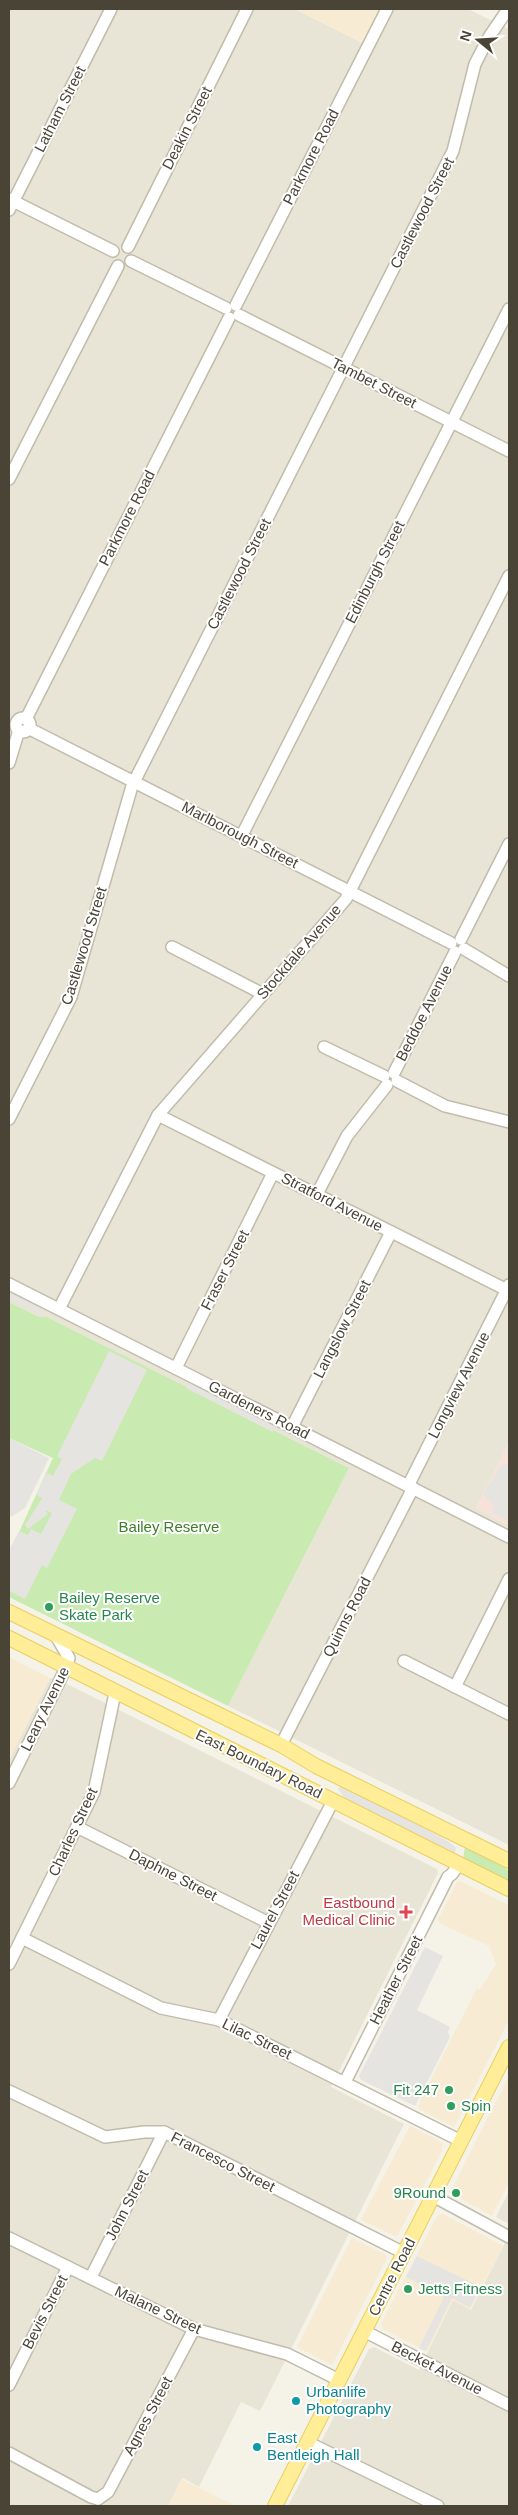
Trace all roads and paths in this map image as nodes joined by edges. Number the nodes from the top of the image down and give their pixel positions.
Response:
1 (111, 9) edge
2 (247, 9) edge
3 (387, 9) edge
4 (503, 11) edge
5 (10, 204) edge
6 (128, 247) junction
7 (112, 252) junction
8 (131, 261) junction
9 (118, 266) junction
10 (509, 308) edge
11 (233, 311) junction
12 (344, 368) junction
13 (451, 422) junction
14 (509, 452) edge
15 (9, 479) edge
16 (509, 576) edge
17 (20, 723) edge
18 (9, 763) edge
19 (134, 781) junction
20 (242, 836) junction
21 (509, 844) edge
22 (350, 891) junction
23 (458, 946) junction
24 (172, 947) dead end
25 (509, 976) edge
26 (263, 994) junction
27 (324, 1047) dead end
28 (390, 1079) junction
29 (158, 1114) junction
30 (9, 1119) edge
31 (509, 1122) edge
32 (273, 1173) junction
33 (317, 1194) junction
34 (391, 1232) junction
35 (9, 1284) edge
36 (508, 1288) edge
37 (59, 1309) junction
38 (176, 1368) junction
39 (292, 1427) junction
40 (410, 1487) junction
41 (509, 1537) edge
42 (509, 1579) edge
43 (9, 1612) edge
44 (56, 1636) junction
45 (9, 1638) edge
46 (404, 1661) dead end
47 (66, 1668) junction
48 (454, 1687) junction
49 (115, 1693) junction
50 (509, 1714) edge
51 (281, 1745) junction
52 (9, 1784) edge
53 (333, 1801) junction
54 (77, 1827) junction
55 (448, 1831) junction
56 (442, 1856) junction
57 (509, 1861) edge
58 (458, 1864) junction
59 (448, 1878) junction
60 (509, 1889) edge
61 (269, 1923) junction
62 (22, 1938) junction
63 (9, 1964) edge
64 (219, 2020) junction
65 (509, 2047) edge
66 (345, 2082) junction
67 (9, 2091) edge
68 (164, 2132) junction
69 (462, 2141) junction
70 (433, 2196) junction
71 (509, 2237) edge
72 (9, 2238) edge
73 (404, 2253) junction
74 (68, 2267) junction
75 (91, 2277) junction
76 (194, 2329) junction
77 (364, 2331) junction
78 (339, 2380) junction
79 (9, 2385) edge
80 (509, 2405) edge
81 (307, 2442) junction
82 (9, 2453) edge
83 (99, 2503) edge
84 (275, 2506) edge
85 (438, 2506) edge

1 - 5 street, Latham Street
2 - 6 street, Deakin Street
3 - 11 street, Parkmore Road
4 - 12 street, Castlewood Street
5 - 7 street
6 - 7 street
6 - 8 street
7 - 9 street
8 - 9 street
8 - 11 street, Tambet Street
9 - 15 street
10 - 13 street, Edinburgh Street
11 - 12 street, Tambet Street
11 - 17 street, Parkmore Road
12 - 13 street, Tambet Street
12 - 19 street, Castlewood Street
13 - 14 street, Tambet Street
13 - 20 street, Edinburgh Street
16 - 22 street, Stockdale Avenue
17 - 18 street, Parkmore Road
17 - 19 street, Marlborough Street
19 - 20 street, Marlborough Street
19 - 30 street, Castlewood Street
20 - 22 street, Marlborough Street
21 - 23 street, Beddoe Avenue
22 - 23 street, Marlborough Street
22 - 26 street, Stockdale Avenue
23 - 25 street, Marlborough Street
23 - 28 street, Beddoe Avenue
24 - 26 street
26 - 29 street, Stockdale Avenue
27 - 28 street
28 - 31 street
28 - 33 street, Beddoe Avenue
29 - 32 street, Stratford Avenue
29 - 37 street, Stockdale Avenue
32 - 33 street, Stratford Avenue
32 - 38 street, Fraser Street
33 - 34 street, Stratford Avenue
34 - 36 street, Stratford Avenue
34 - 39 street, Langslow Street
35 - 37 street, Gardeners Road
36 - 40 street, Longview Avenue
37 - 38 street, Gardeners Road
38 - 39 street, Gardeners Road
39 - 40 street, Gardeners Road
40 - 41 street, Gardeners Road
40 - 51 street, Quinns Road
42 - 48 street
43 - 44 main road, East Boundary Road
44 - 47 street, Leary Avenue
44 - 51 main road, East Boundary Road
45 - 47 main road, East Boundary Road
46 - 48 street
47 - 49 main road, East Boundary Road
47 - 52 street, Leary Avenue
48 - 50 street
49 - 53 main road, East Boundary Road
49 - 54 street, Charles Street
51 - 55 main road, East Boundary Road
53 - 56 main road, East Boundary Road
53 - 61 street, Laurel Street
54 - 61 street, Daphne Street
54 - 62 street, Charles Street
55 - 57 main road, East Boundary Road
55 - 58 main road
56 - 58 main road, East Boundary Road
56 - 59 street
58 - 59 street, Heather Street
58 - 60 main road, East Boundary Road
59 - 66 street, Heather Street
61 - 64 street, Laurel Street
62 - 63 street, Charles Street
62 - 64 street, Lilac Street
64 - 66 street, Lilac Street
65 - 69 main road, Centre Road
66 - 69 street, Lilac Street
67 - 68 street, Francesco Street
68 - 73 street, Francesco Street
68 - 75 street, John Street
69 - 70 main road, Centre Road
70 - 71 street
70 - 73 main road, Centre Road
72 - 74 street, Malane Street
73 - 77 main road, Centre Road
74 - 75 street, Malane Street
74 - 79 street, Bevis Street
75 - 76 street, Malane Street
76 - 78 street, Malane Street
76 - 83 street, Agnes Street
77 - 78 main road, Centre Road
77 - 80 street, Becket Avenue
78 - 81 main road, Centre Road
81 - 84 main road, Centre Road
81 - 85 street
82 - 83 street

